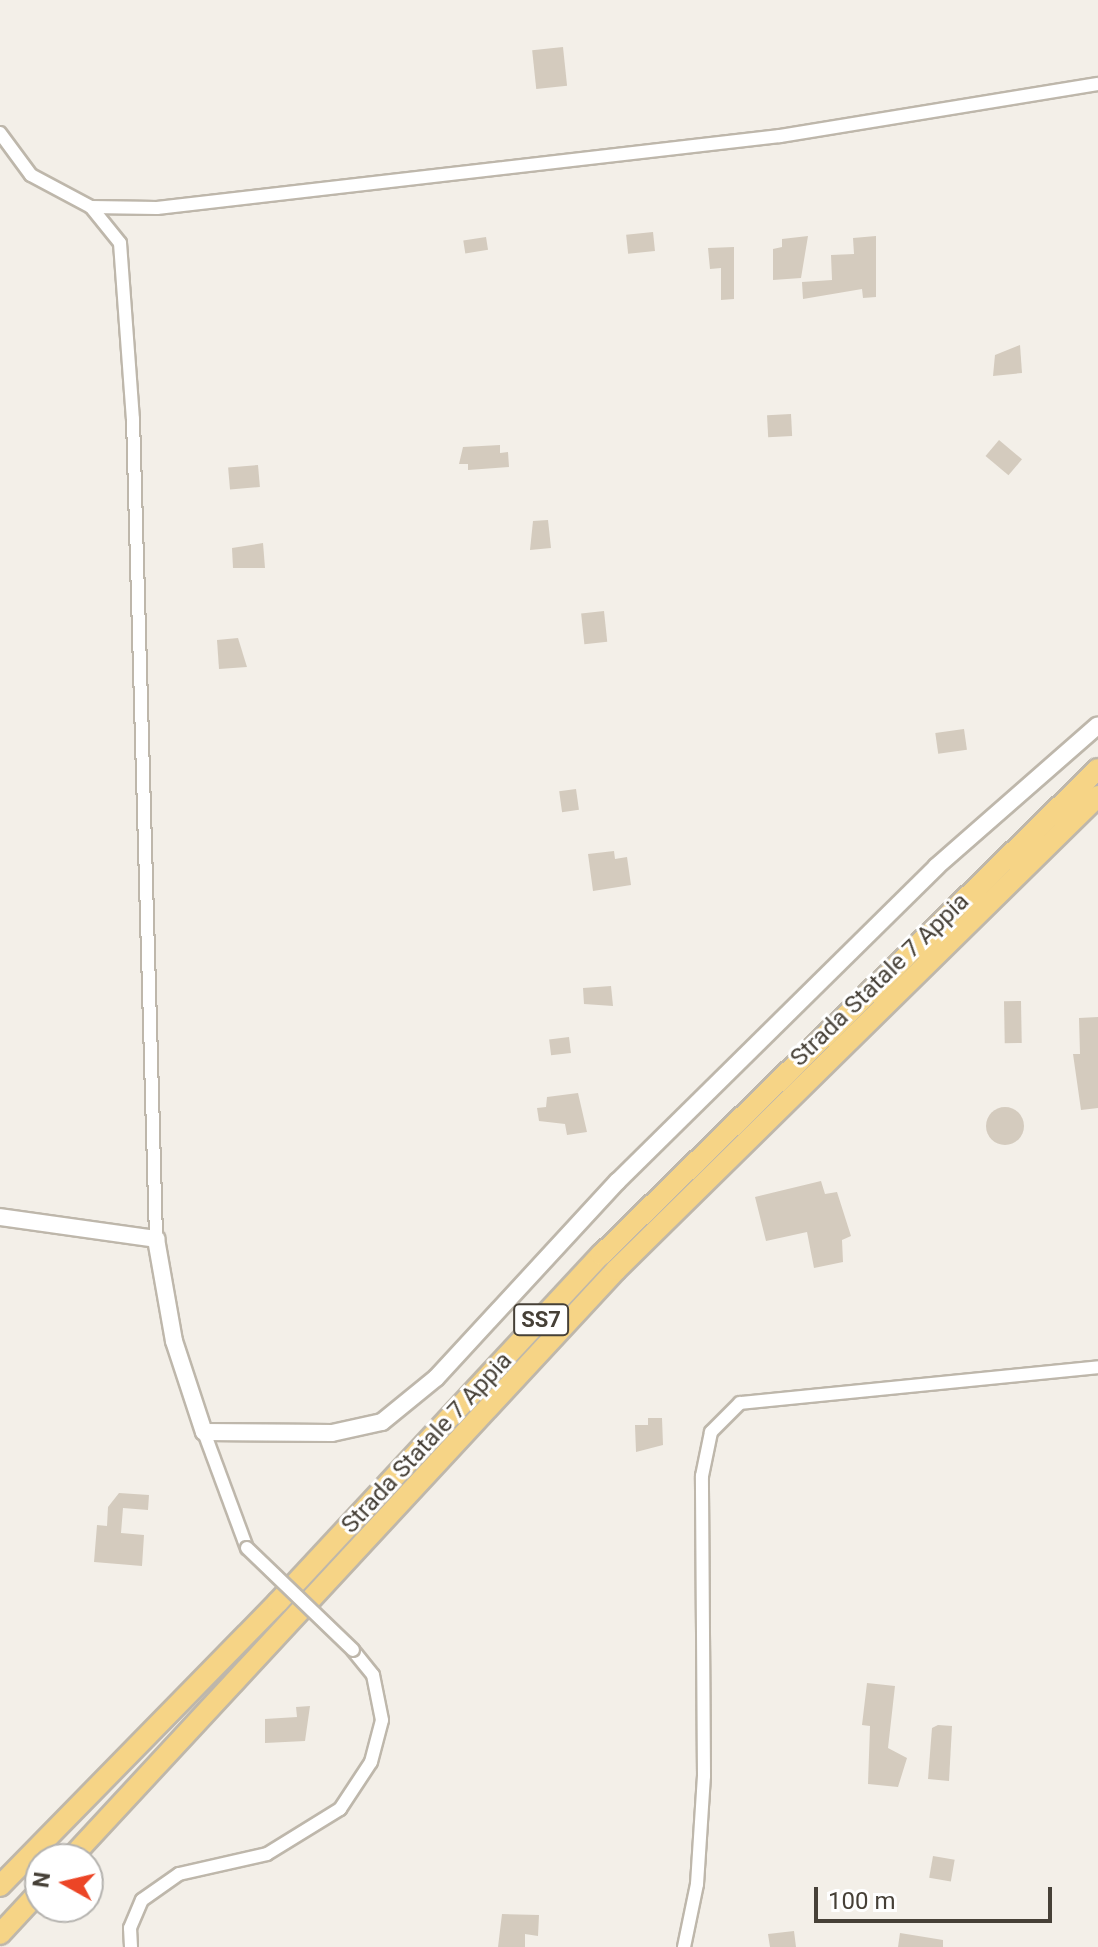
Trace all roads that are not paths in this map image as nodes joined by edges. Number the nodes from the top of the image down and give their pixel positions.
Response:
1 (1098, 84) edge
2 (0, 133) edge
3 (91, 207) junction
4 (1098, 725) edge
5 (1098, 769) edge
6 (1098, 796) edge
7 (0, 1217) edge
8 (156, 1239) junction
9 (1098, 1367) edge
10 (204, 1432) junction
11 (85, 1843) edge
12 (0, 1886) edge
13 (24, 1908) edge
14 (0, 1934) edge
15 (131, 1947) edge
16 (684, 1947) edge

1 - 3 street
2 - 3 street
3 - 8 street
4 - 10 street
5 - 12 highway, Strada Statale 7 Appia / SS7
6 - 11 highway, Strada Statale 7 Appia / SS7
7 - 8 street
8 - 10 street
9 - 16 street
10 - 15 street, bridge
13 - 14 highway

